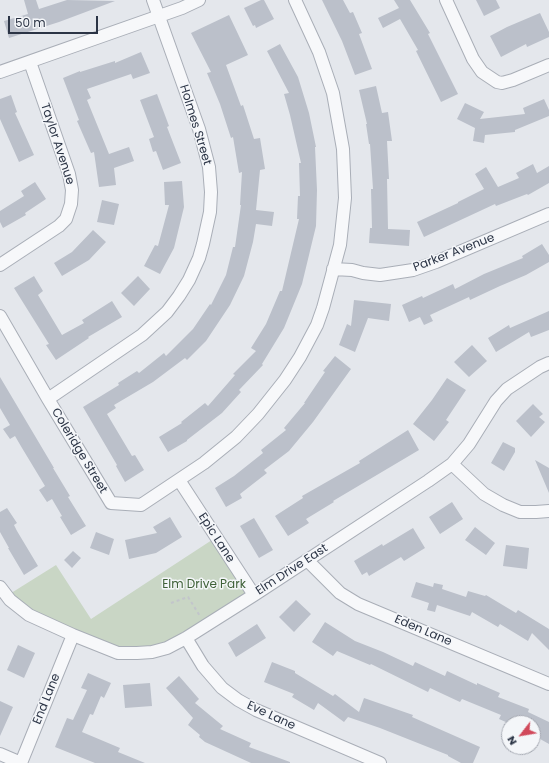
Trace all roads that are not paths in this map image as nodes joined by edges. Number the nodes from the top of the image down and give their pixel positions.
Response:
1 (153, 0) edge
2 (199, 0) edge
3 (295, 0) edge
4 (446, 0) edge
5 (159, 15) junction
6 (30, 62) junction
7 (549, 65) edge
8 (0, 72) edge
9 (549, 214) edge
10 (0, 265) edge
11 (333, 269) junction
12 (0, 316) edge
13 (549, 363) edge
14 (48, 399) junction
15 (452, 464) junction
16 (179, 480) junction
17 (549, 511) edge
18 (307, 560) junction
19 (0, 587) edge
20 (254, 595) junction
21 (73, 635) junction
22 (186, 638) junction
23 (549, 684) edge
24 (0, 754) edge
25 (21, 763) edge
26 (380, 763) edge

1 - 5 street, Holmes Street
2 - 5 street
3 - 11 street, Coleridge Street
4 - 7 street
5 - 6 street
5 - 14 street, Holmes Street
6 - 8 street
6 - 10 street, Taylor Avenue
9 - 11 street, Parker Avenue
11 - 16 street, Coleridge Street
12 - 14 street, Coleridge Street
13 - 15 street, Elm Drive East
14 - 16 street, Coleridge Street
15 - 17 street
15 - 18 street, Elm Drive East
16 - 20 street, Epic Lane
18 - 20 street, Elm Drive East
18 - 23 street, Eden Lane
19 - 21 street, Elm Drive East
20 - 22 street, Elm Drive East
21 - 22 street, Elm Drive East
21 - 25 street, End Lane
22 - 26 street, Eve Lane
24 - 25 street

